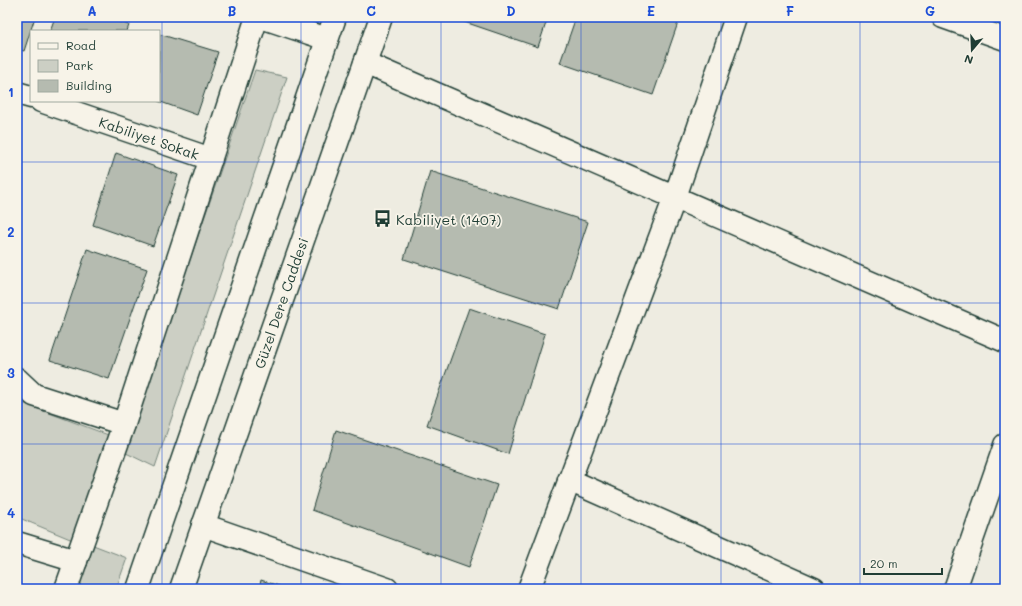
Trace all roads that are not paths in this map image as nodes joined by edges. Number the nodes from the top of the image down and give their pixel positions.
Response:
1 (257, 17) edge
2 (261, 17) edge
3 (335, 17) edge
4 (381, 17) edge
5 (736, 17) edge
6 (943, 17) edge
7 (327, 39) junction
8 (1005, 39) edge
9 (365, 63) junction
10 (17, 93) edge
11 (30, 97) edge
12 (44, 102) edge
13 (211, 159) junction
14 (675, 197) junction
15 (1005, 341) edge
16 (17, 379) edge
17 (124, 424) junction
18 (1005, 445) edge
19 (569, 480) junction
20 (204, 525) junction
21 (17, 543) edge
22 (76, 561) junction
23 (66, 589) edge
24 (138, 589) edge
25 (181, 589) edge
26 (387, 589) edge
27 (529, 589) edge
28 (814, 589) edge
29 (955, 589) edge

1 - 13 street
2 - 7 street
3 - 7 street
4 - 9 street, Güzel Dere Caddesi
5 - 14 street
6 - 8 street
7 - 24 street
9 - 14 street
9 - 20 street, Güzel Dere Caddesi
10 - 11 street
12 - 13 street, Kabiliyet Sokak
13 - 17 street
14 - 15 street
14 - 19 street
16 - 17 street
17 - 22 street
18 - 29 street
19 - 27 street
19 - 28 street
20 - 25 street, Güzel Dere Caddesi
20 - 26 street
21 - 22 street
22 - 23 street

